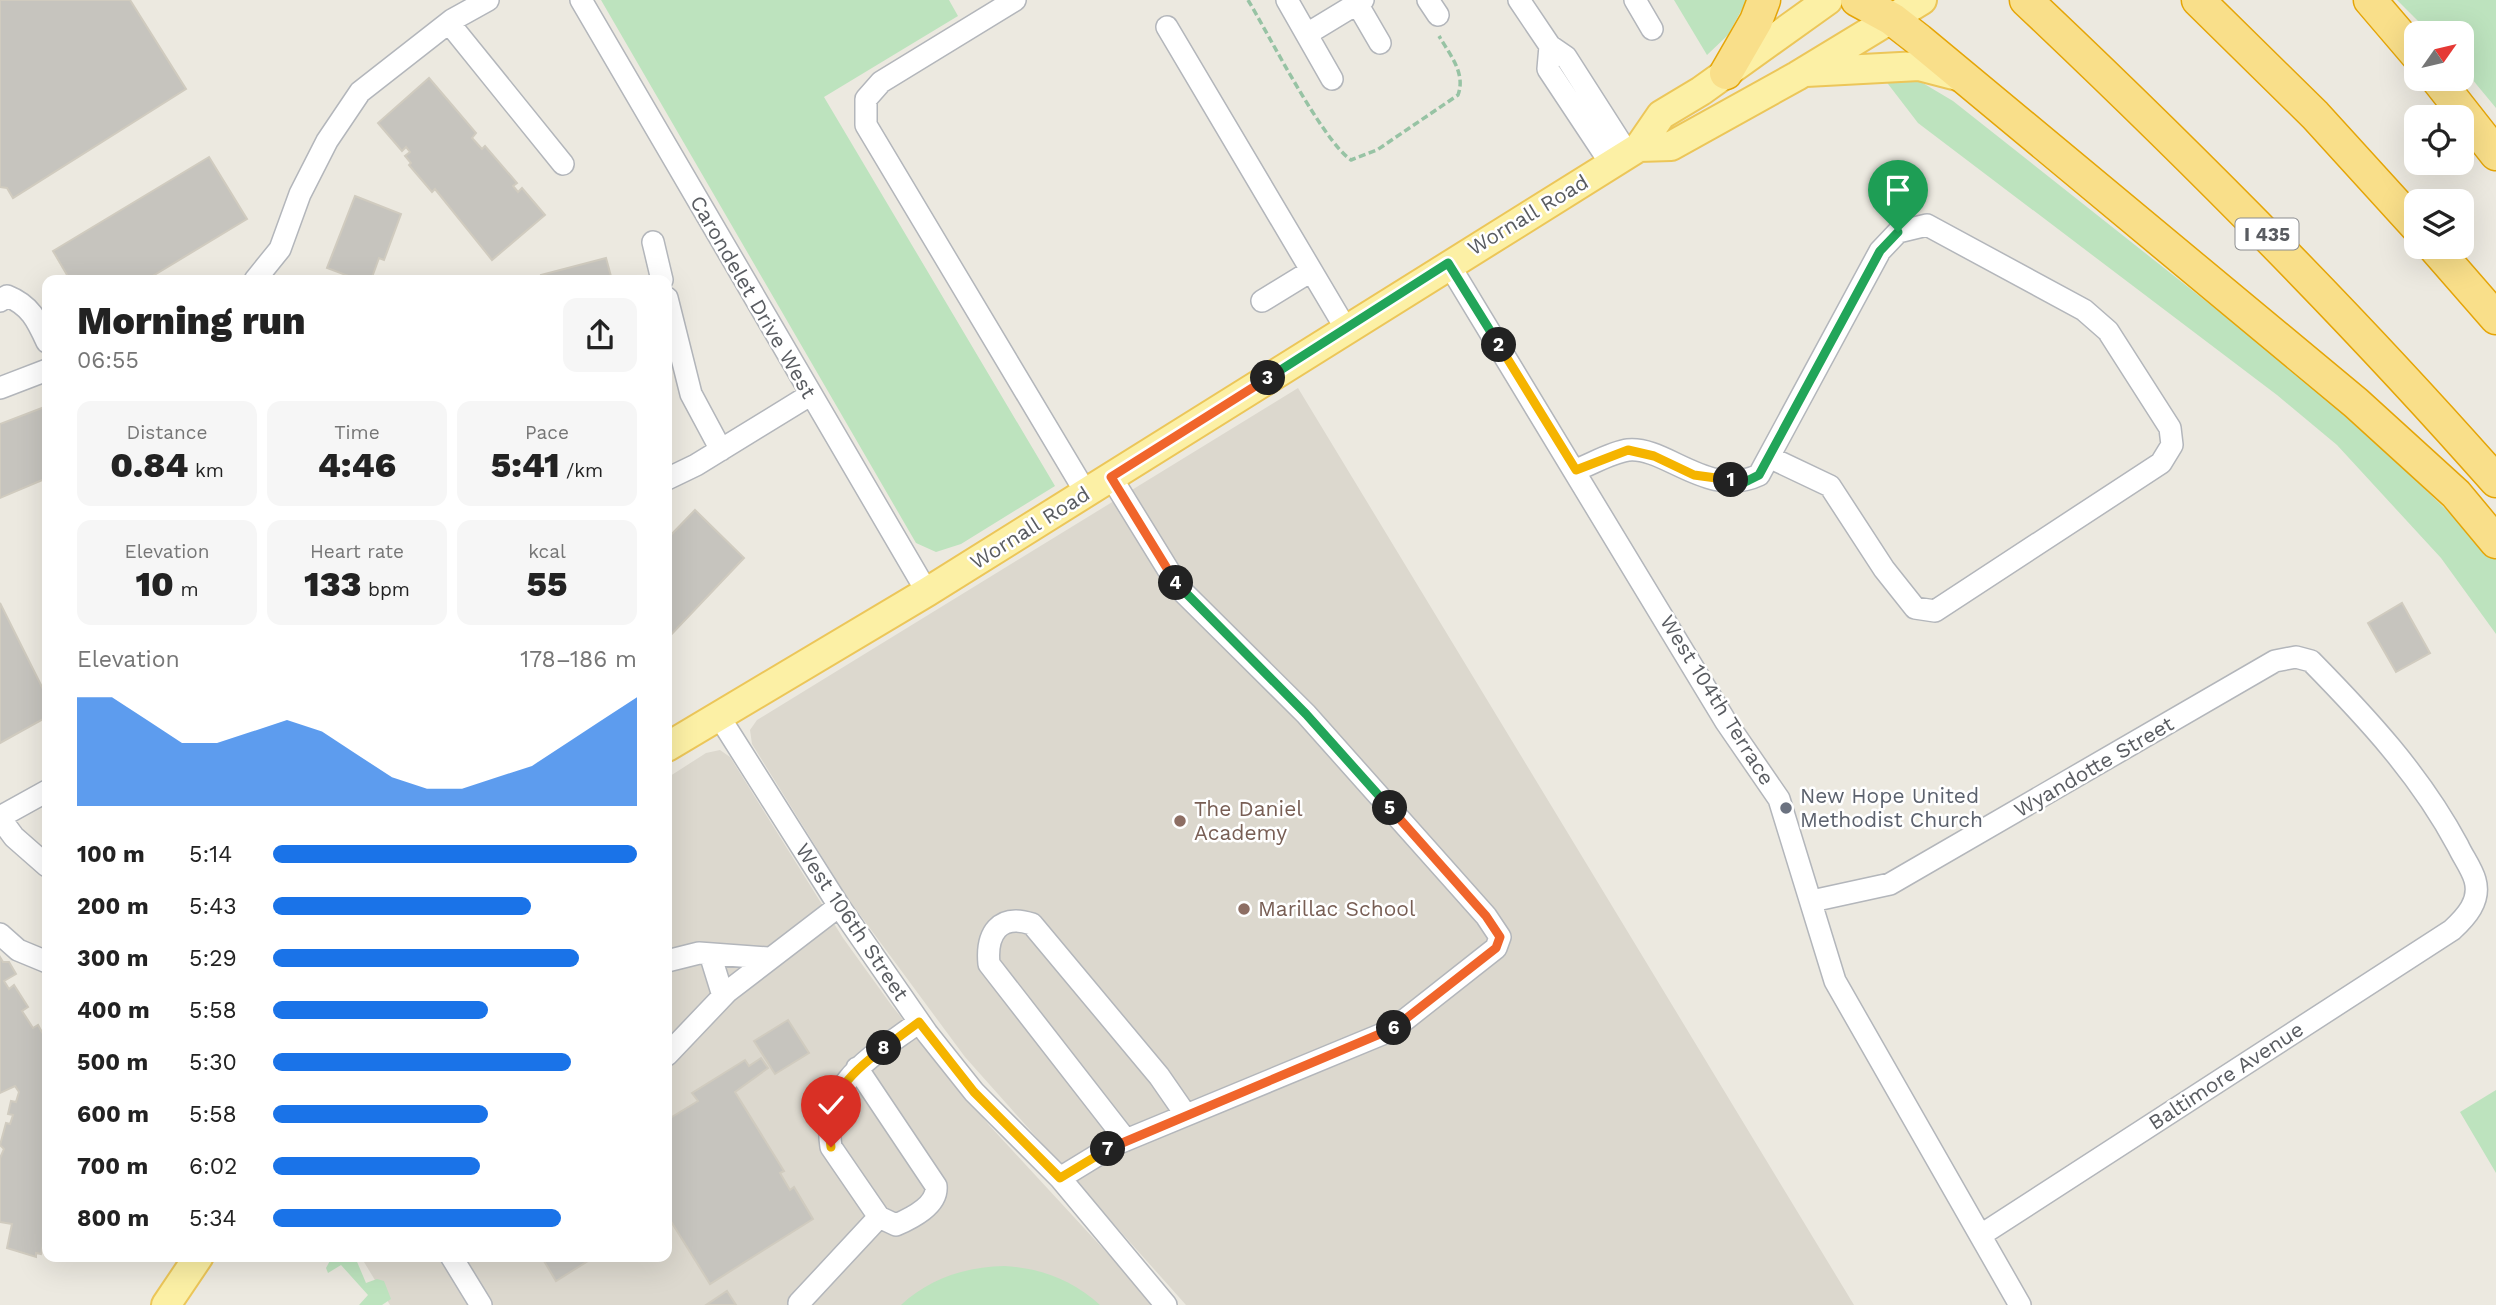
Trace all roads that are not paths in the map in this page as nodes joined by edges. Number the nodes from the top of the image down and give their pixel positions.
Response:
1 (488, 0) edge
2 (581, 0) edge
3 (1015, 0) edge
4 (1287, 0) edge
5 (1519, 0) edge
6 (1635, 0) edge
7 (1764, 0) edge
8 (1828, 0) edge
9 (1857, 0) edge
10 (1922, 0) edge
11 (2025, 0) edge
12 (2198, 0) edge
13 (2370, 0) edge
14 (1358, 1) edge
15 (1892, 19) junction
16 (449, 23) junction
17 (1167, 27) dead end
18 (1652, 29) dead end
19 (1307, 34) junction
20 (2404, 40) edge
21 (1380, 43) dead end
22 (1803, 72) junction
23 (1726, 73) junction
24 (1965, 78) junction
25 (1332, 79) dead end
26 (2446, 91) edge
27 (2496, 154) edge
28 (1626, 155) junction
29 (563, 164) dead end
30 (2404, 213) edge
31 (653, 242) dead end
32 (2444, 259) edge
33 (1448, 263) junction
34 (1311, 271) junction
35 (259, 275) edge
36 (661, 275) edge
37 (0, 301) edge
38 (1262, 301) dead end
39 (672, 318) edge
40 (2496, 318) edge
41 (1346, 329) junction
42 (42, 331) edge
43 (42, 372) edge
44 (0, 388) edge
45 (810, 395) junction
46 (721, 450) junction
47 (1769, 457) junction
48 (1576, 470) junction
49 (672, 476) edge
50 (1111, 477) junction
51 (2496, 481) edge
52 (1086, 493) junction
53 (2496, 542) edge
54 (928, 592) junction
55 (720, 718) junction
56 (672, 744) edge
57 (42, 794) edge
58 (0, 817) edge
59 (42, 862) edge
60 (1812, 901) junction
61 (839, 906) junction
62 (2468, 915) joint
63 (0, 934) edge
64 (710, 954) junction
65 (768, 958) junction
66 (672, 959) edge
67 (42, 960) edge
68 (723, 996) junction
69 (919, 1022) junction
70 (672, 1050) edge
71 (857, 1068) junction
72 (1186, 1115) junction
73 (1126, 1140) junction
74 (1060, 1178) junction
75 (878, 1217) junction
76 (1981, 1235) junction
77 (195, 1262) edge
78 (455, 1262) edge
79 (799, 1303) dead end
80 (166, 1305) edge
81 (481, 1305) edge
82 (1166, 1305) edge
83 (2021, 1305) edge

1 - 16 street
2 - 45 street, Carondelet Drive West
3 - 52 street
4 - 19 street
5 - 28 street
6 - 18 street
7 - 23 highway
8 - 23 main road, Wornall Road
9 - 15 highway
10 - 15 main road, Wornall Road
11 - 51 highway, I 435
12 - 30 highway
13 - 20 highway
14 - 19 street
14 - 21 street
15 - 22 main road, Wornall Road
15 - 24 highway
16 - 29 street
16 - 35 street
17 - 34 street
19 - 25 street
22 - 24 main road
22 - 28 main road, Wornall Road
23 - 28 main road, Wornall Road
24 - 53 highway
26 - 27 highway
28 - 33 main road, Wornall Road
31 - 36 street
32 - 40 highway
33 - 41 main road, Wornall Road
33 - 48 street, West 104th Terrace
34 - 38 street
34 - 41 street
37 - 42 street
39 - 46 street
41 - 50 main road, Wornall Road
43 - 44 street
45 - 46 street
45 - 54 street, Carondelet Drive West
46 - 49 street
47 - 47 street
47 - 48 street
48 - 60 street, West 104th Terrace
50 - 52 main road, Wornall Road
50 - 72 street
52 - 54 main road, Wornall Road
54 - 55 main road, Wornall Road
55 - 56 main road, Wornall Road
55 - 61 street, West 106th Street
57 - 58 street
58 - 59 street
60 - 62 street, Wyandotte Street
60 - 76 street, West 104th Terrace
61 - 65 street
61 - 69 street, West 106th Street
62 - 76 street, Baltimore Avenue
63 - 67 street
64 - 65 street
64 - 66 street
64 - 68 street
65 - 68 street
68 - 70 street
69 - 71 street
69 - 74 street, West 106th Street
71 - 75 street
71 - 75 street
72 - 73 street
72 - 73 street
73 - 74 street
74 - 82 street, West 106th Street
75 - 79 street
76 - 83 street, West 104th Terrace
77 - 80 main road
78 - 81 street

